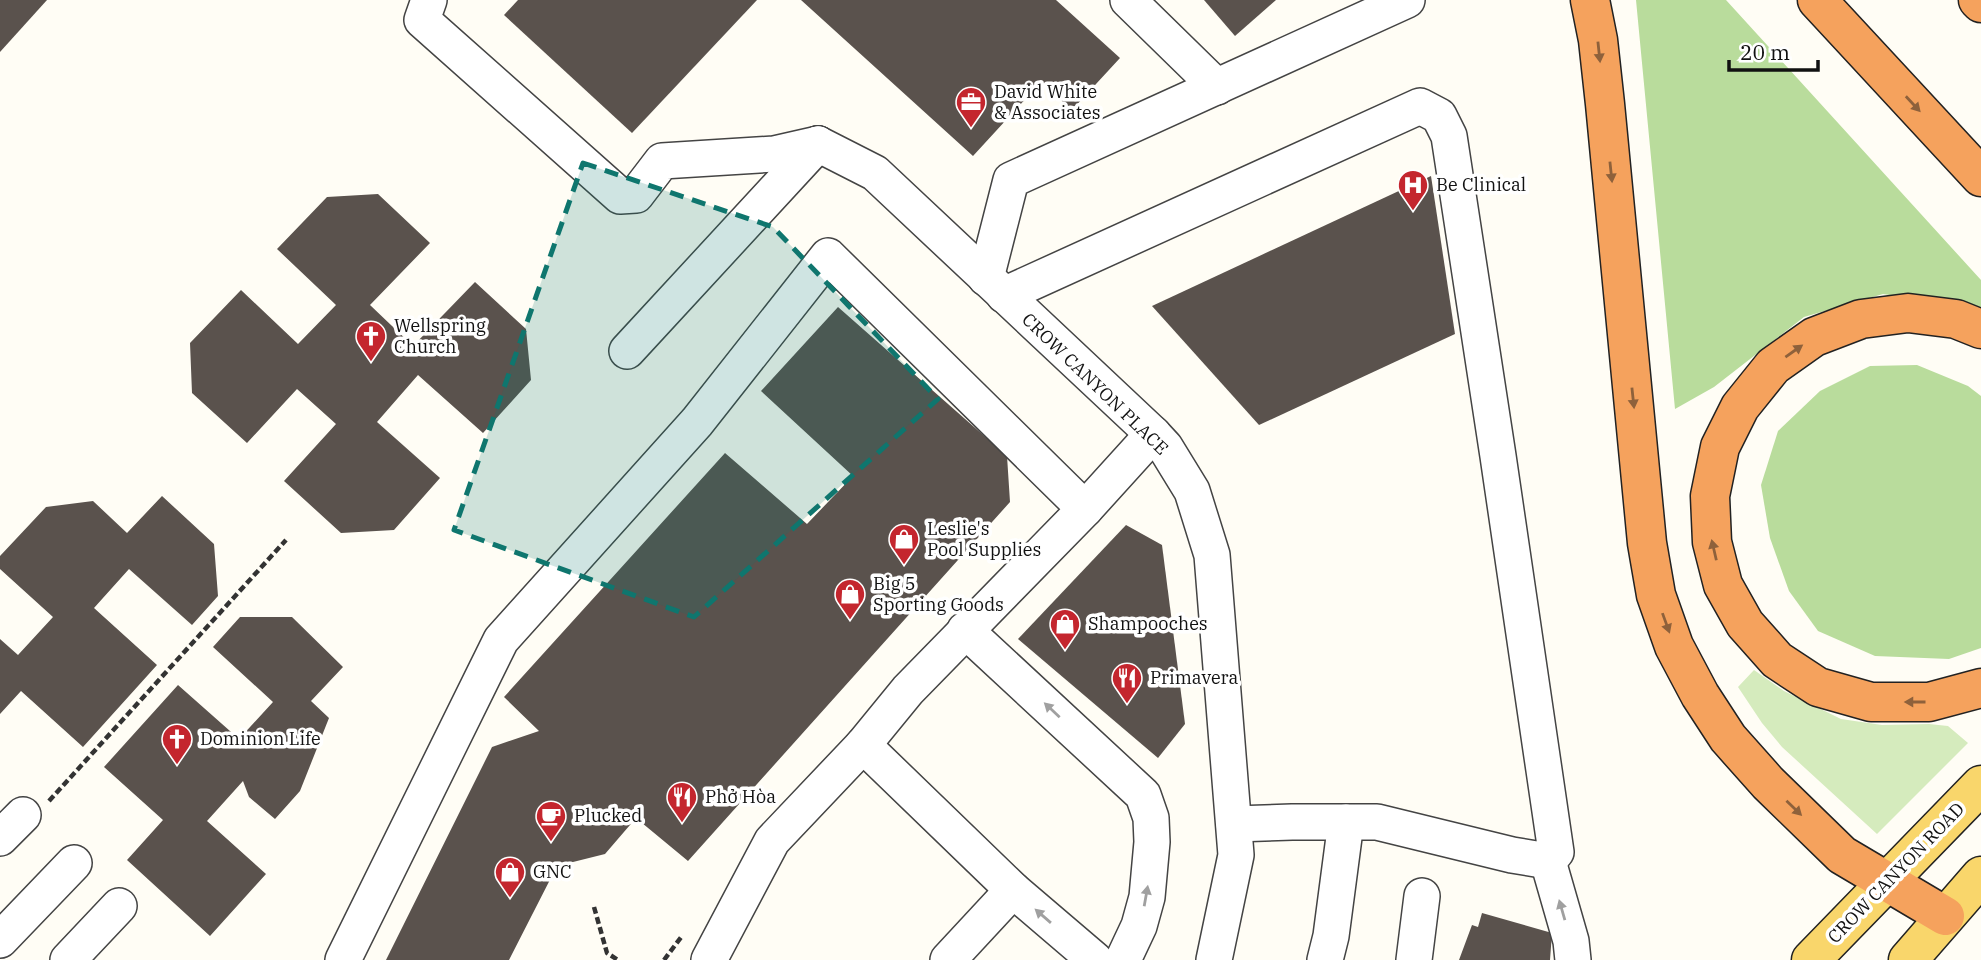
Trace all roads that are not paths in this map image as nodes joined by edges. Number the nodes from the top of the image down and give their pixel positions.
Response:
1 (429, 0) edge
2 (1128, 0) edge
3 (1407, 0) edge
4 (1590, 0) edge
5 (1817, 0) edge
6 (1217, 87) junction
7 (818, 144) junction
8 (1981, 177) edge
9 (995, 287) junction
10 (1981, 329) edge
11 (627, 351) dead end
12 (1153, 435) junction
13 (1085, 509) junction
14 (965, 630) junction
15 (1981, 688) edge
16 (863, 745) junction
17 (1981, 785) edge
18 (1346, 822) junction
19 (1234, 824) junction
20 (1548, 861) junction
21 (74, 863) dead end
22 (1981, 876) edge
23 (1888, 882) junction
24 (1013, 890) junction
25 (1422, 896) dead end
26 (119, 906) dead end
27 (1945, 916) junction
28 (0, 940) edge
29 (68, 960) edge
30 (343, 960) edge
31 (709, 960) edge
32 (948, 960) edge
33 (1095, 960) edge
34 (1123, 960) edge
35 (1214, 960) edge
36 (1325, 960) edge
37 (1414, 960) edge
38 (1573, 960) edge
39 (1811, 960) edge
40 (1908, 960) edge

1 - 7 street
2 - 6 street
3 - 6 street
4 -> 23 highway
5 -> 8 highway
6 - 9 street
7 - 9 street, CROW CANYON PLACE
7 - 11 street
9 - 12 street, CROW CANYON PLACE
9 - 20 street
15 -> 10 highway
12 - 13 street
12 - 19 street, CROW CANYON PLACE
13 - 14 street
13 - 30 street
14 - 16 street
34 -> 14 street
16 - 24 street
16 - 31 street
17 - 23 main road, CROW CANYON ROAD
18 - 19 street
18 - 20 street
18 - 36 street
19 - 35 street, CROW CANYON PLACE
38 -> 20 street
21 - 28 street
22 - 27 main road
23 - 27 highway
23 - 39 main road, CROW CANYON ROAD
24 - 32 street
33 -> 24 street
25 - 37 street
26 - 29 street
27 - 40 main road

